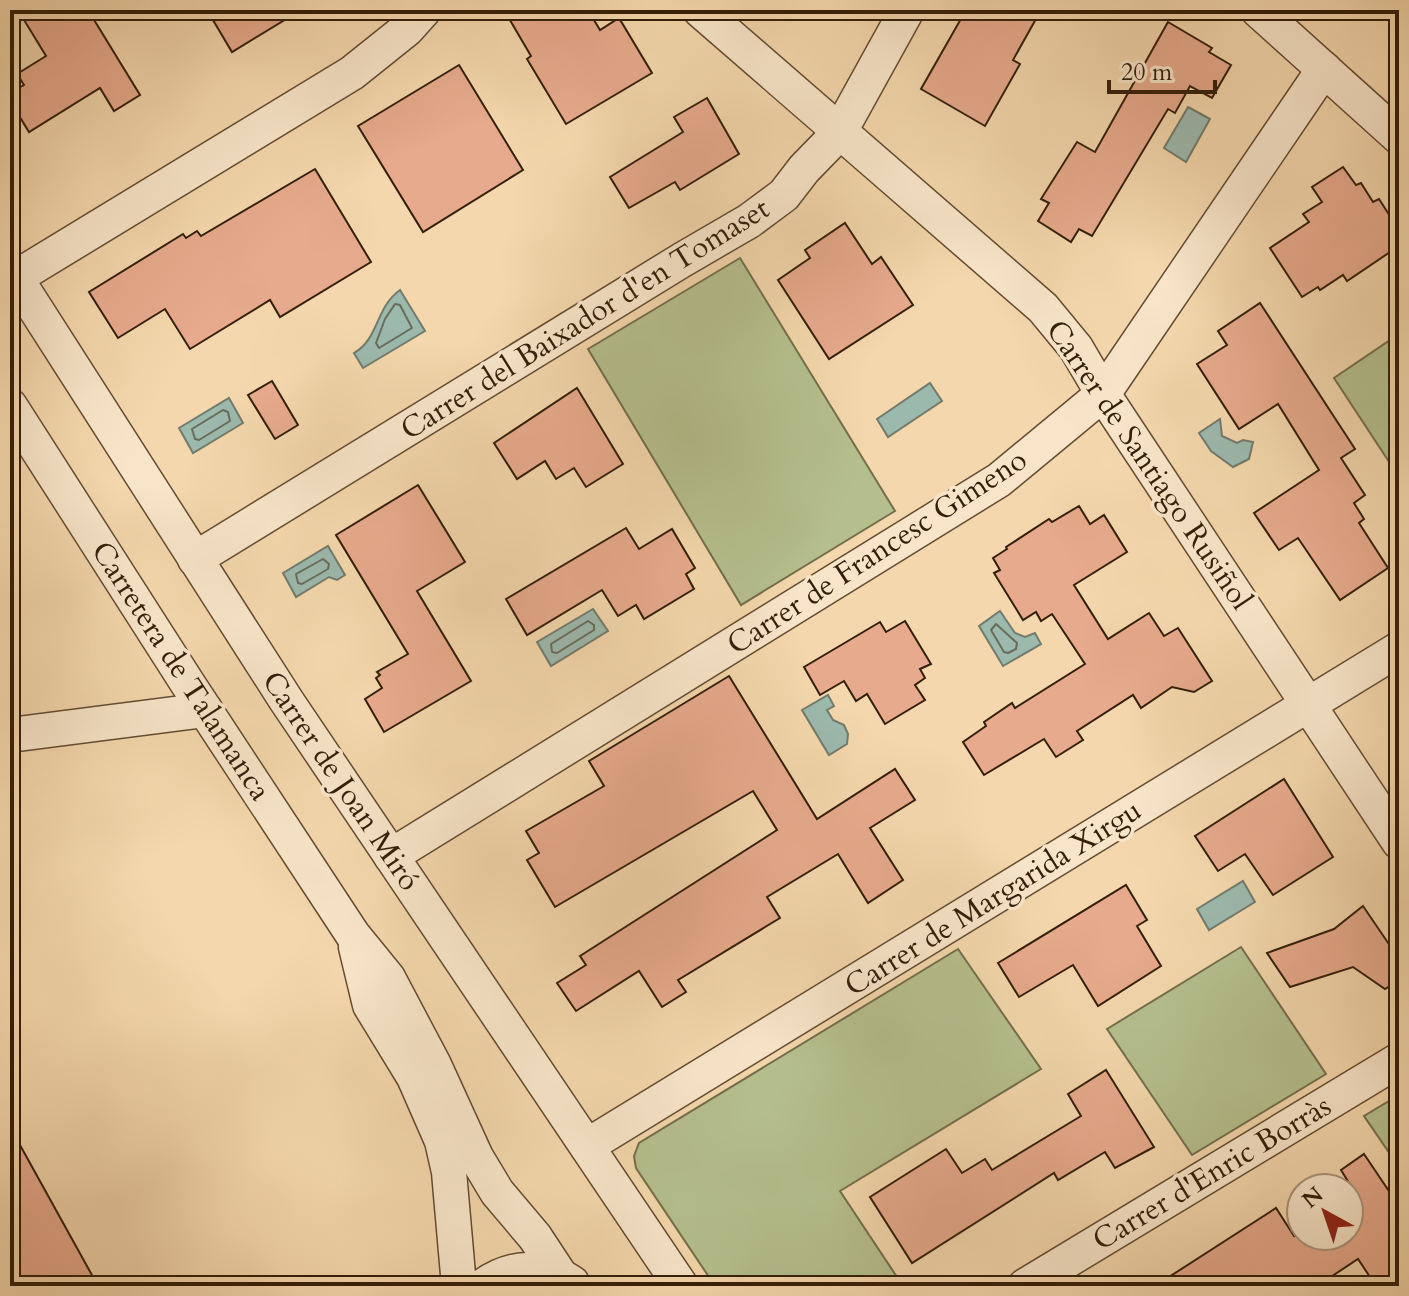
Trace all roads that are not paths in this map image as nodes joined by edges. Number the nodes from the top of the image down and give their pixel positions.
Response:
1 (424, 10) edge
2 (700, 10) edge
3 (907, 10) edge
4 (1258, 10) edge
5 (1324, 69) junction
6 (839, 133) junction
7 (1397, 134) edge
8 (12, 274) edge
9 (1103, 394) junction
10 (10, 406) edge
11 (195, 559) junction
12 (1399, 649) edge
13 (1310, 704) junction
14 (205, 710) junction
15 (10, 735) edge
16 (1399, 842) edge
17 (391, 856) junction
18 (353, 935) junction
19 (1399, 1060) edge
20 (587, 1146) junction
21 (569, 1281) edge
22 (459, 1286) edge
23 (483, 1286) edge
24 (681, 1286) edge
25 (1025, 1286) edge

1 - 8 street
2 - 6 street, Carrer de Santiago Rusiñol
3 - 6 street, Carrer del Baixador d'en Tomaset
4 - 5 street
5 - 7 street
5 - 9 street, Carrer de Francesc Gimeno
6 - 9 street, Carrer de Santiago Rusiñol
6 - 11 street, Carrer del Baixador d'en Tomaset
8 - 11 street, Carrer de Joan Miró
9 - 13 street, Carrer de Santiago Rusiñol
9 - 17 street, Carrer de Francesc Gimeno
10 - 14 street, Carretera de Talamanca
11 - 17 street, Carrer de Joan Miró
12 - 13 street, Carrer de Margarida Xirgu
13 - 16 street, Carrer de Santiago Rusiñol
13 - 20 street, Carrer de Margarida Xirgu
14 - 15 street
14 - 18 street, Carretera de Talamanca
17 - 20 street, Carrer de Joan Miró
18 - 21 street, Carretera de Talamanca
18 - 22 street, Carretera de Talamanca
19 - 25 street, Carrer d'Enric Borràs
20 - 24 street, Carrer de Joan Miró
21 - 23 street

